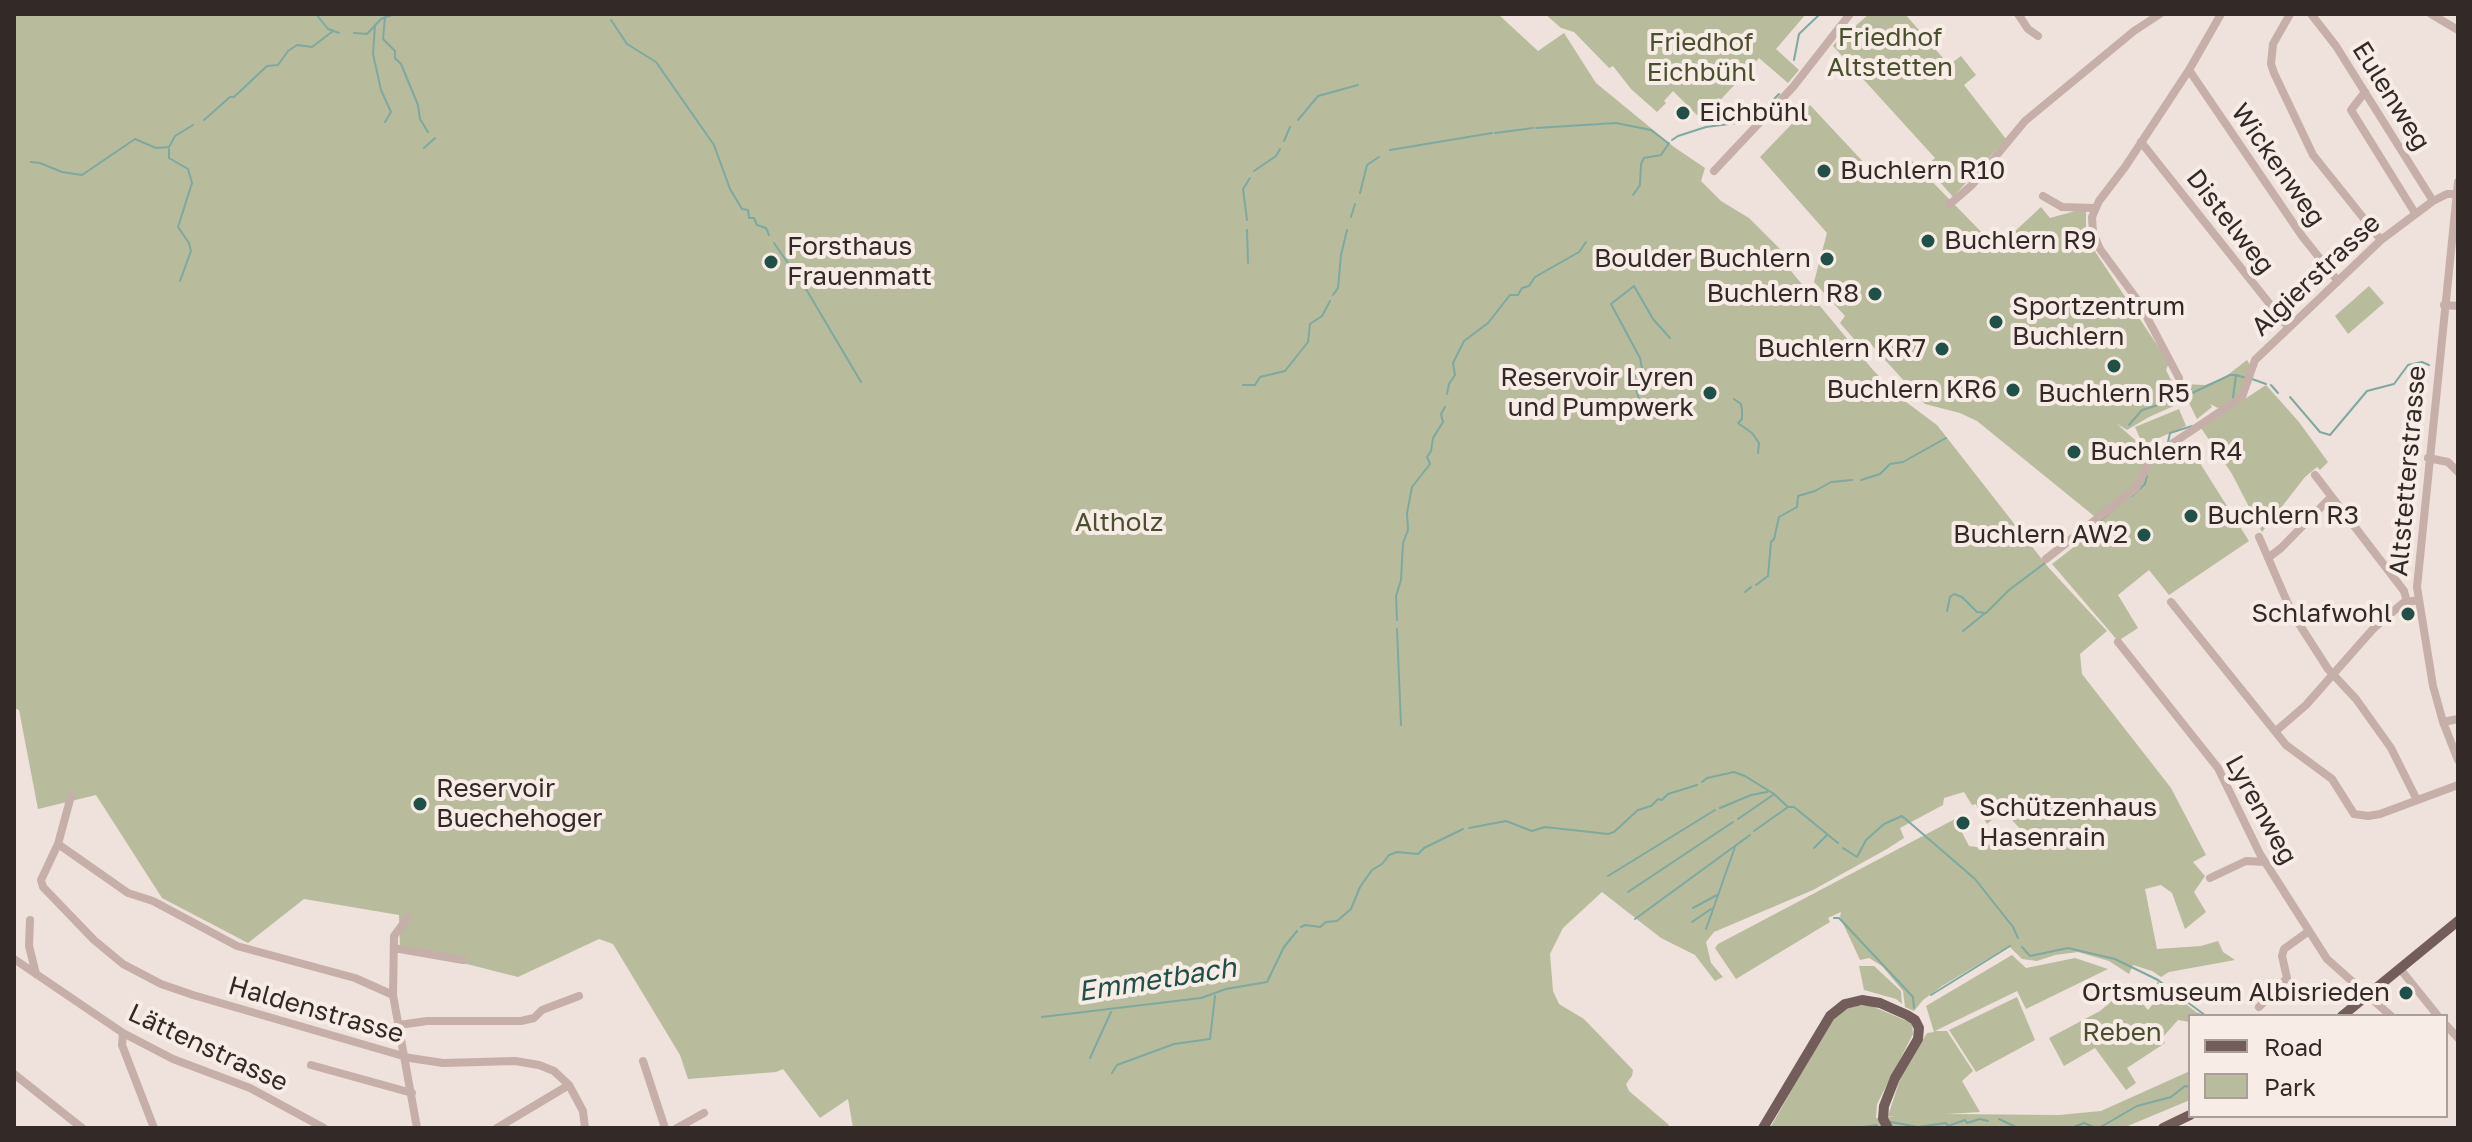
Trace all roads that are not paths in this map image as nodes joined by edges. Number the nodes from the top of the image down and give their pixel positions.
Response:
1 (1850, 14) edge
2 (2018, 14) edge
3 (2160, 14) edge
4 (2221, 14) edge
5 (2290, 14) edge
6 (2311, 14) edge
7 (2431, 14) edge
8 (2458, 30) edge
9 (2038, 36) dead end
10 (2189, 70) junction
11 (2365, 92) junction
12 (2141, 142) junction
13 (1714, 171) dead end
14 (2458, 182) edge
15 (2455, 194) junction
16 (2043, 196) dead end
17 (2433, 201) junction
18 (1950, 204) dead end
19 (2094, 208) junction
20 (2415, 213) junction
21 (2381, 240) junction
22 (2337, 280) junction
23 (2444, 305) junction
24 (2458, 306) edge
25 (2288, 327) junction
26 (2179, 378) dead end
27 (2428, 458) junction
28 (2458, 472) edge
29 (2315, 475) dead end
30 (2331, 497) junction
31 (2259, 537) dead end
32 (2268, 558) junction
33 (2046, 559) dead end
34 (2418, 600) junction
35 (2171, 602) dead end
36 (2407, 602) junction
37 (2118, 642) dead end
38 (2334, 675) junction
39 (2458, 719) edge
40 (2443, 722) junction
41 (2276, 731) junction
42 (2458, 760) edge
43 (2458, 785) edge
44 (71, 796) dead end
45 (2417, 800) junction
46 (58, 844) junction
47 (2265, 862) junction
48 (2210, 878) dead end
49 (408, 917) dead end
50 (30, 920) dead end
51 (2458, 921) edge
52 (2309, 931) junction
53 (394, 948) junction
54 (14, 959) edge
55 (463, 960) dead end
56 (2401, 970) junction
57 (36, 974) junction
58 (393, 995) junction
59 (579, 996) dead end
60 (2369, 996) junction
61 (2259, 1007) dead end
62 (2345, 1014) edge
63 (2389, 1014) edge
64 (2432, 1014) edge
65 (399, 1025) junction
66 (123, 1033) junction
67 (405, 1056) junction
68 (643, 1061) dead end
69 (311, 1065) dead end
70 (14, 1074) edge
71 (569, 1085) junction
72 (412, 1093) junction
73 (704, 1113) dead end
74 (2188, 1116) edge
75 (82, 1128) edge
76 (154, 1128) edge
77 (324, 1128) edge
78 (417, 1128) edge
79 (497, 1128) edge
80 (585, 1128) edge
81 (665, 1128) edge
82 (677, 1128) edge
83 (1763, 1128) edge
84 (1888, 1128) edge
85 (2163, 1128) edge

1 - 13 street
2 - 9 street
3 - 18 street
4 - 10 street
5 - 21 street
6 - 11 street, Eulenweg
7 - 8 street
10 - 12 street
10 - 22 street, Wickenweg
11 - 17 street, Eulenweg
11 - 20 street
12 - 19 street
12 - 25 street, Distelweg
14 - 15 street, Altstetterstrasse
15 - 17 street, Algierstrasse
15 - 23 street, Altstetterstrasse
16 - 19 street
17 - 20 street, Algierstrasse
19 - 26 street
20 - 21 street, Algierstrasse
21 - 22 street, Algierstrasse
22 - 25 street, Algierstrasse
23 - 24 street
23 - 27 street, Altstetterstrasse
25 - 33 street, Algierstrasse
27 - 28 street
27 - 34 street, Altstetterstrasse
29 - 30 street
30 - 32 street
30 - 36 street
31 - 32 street
32 - 38 street
34 - 36 street
34 - 40 street, Altstetterstrasse
35 - 41 street
36 - 38 street
37 - 47 street, Lyrenweg
38 - 41 street
38 - 45 street
39 - 40 street
40 - 42 street, Altstetterstrasse
41 - 45 street
43 - 45 street
44 - 46 street
46 - 58 street
46 - 67 street, Haldenstrasse
47 - 48 street
47 - 52 street, Lyrenweg
49 - 53 street
50 - 57 street
51 - 56 main road
52 - 60 street, Lyrenweg
52 - 61 street
53 - 55 street
53 - 58 street
54 - 57 street, Lättenstrasse
56 - 60 main road
56 - 64 street
57 - 66 street, Lättenstrasse
58 - 65 street
59 - 65 street
60 - 62 main road
60 - 63 street, Lyrenweg
65 - 67 street
66 - 76 street
66 - 77 street, Lättenstrasse
67 - 71 street, Haldenstrasse
67 - 72 street
68 - 81 street
69 - 72 street
70 - 75 street
71 - 79 street
71 - 80 street
72 - 78 street
73 - 82 street
74 - 85 main road
83 - 84 main road

